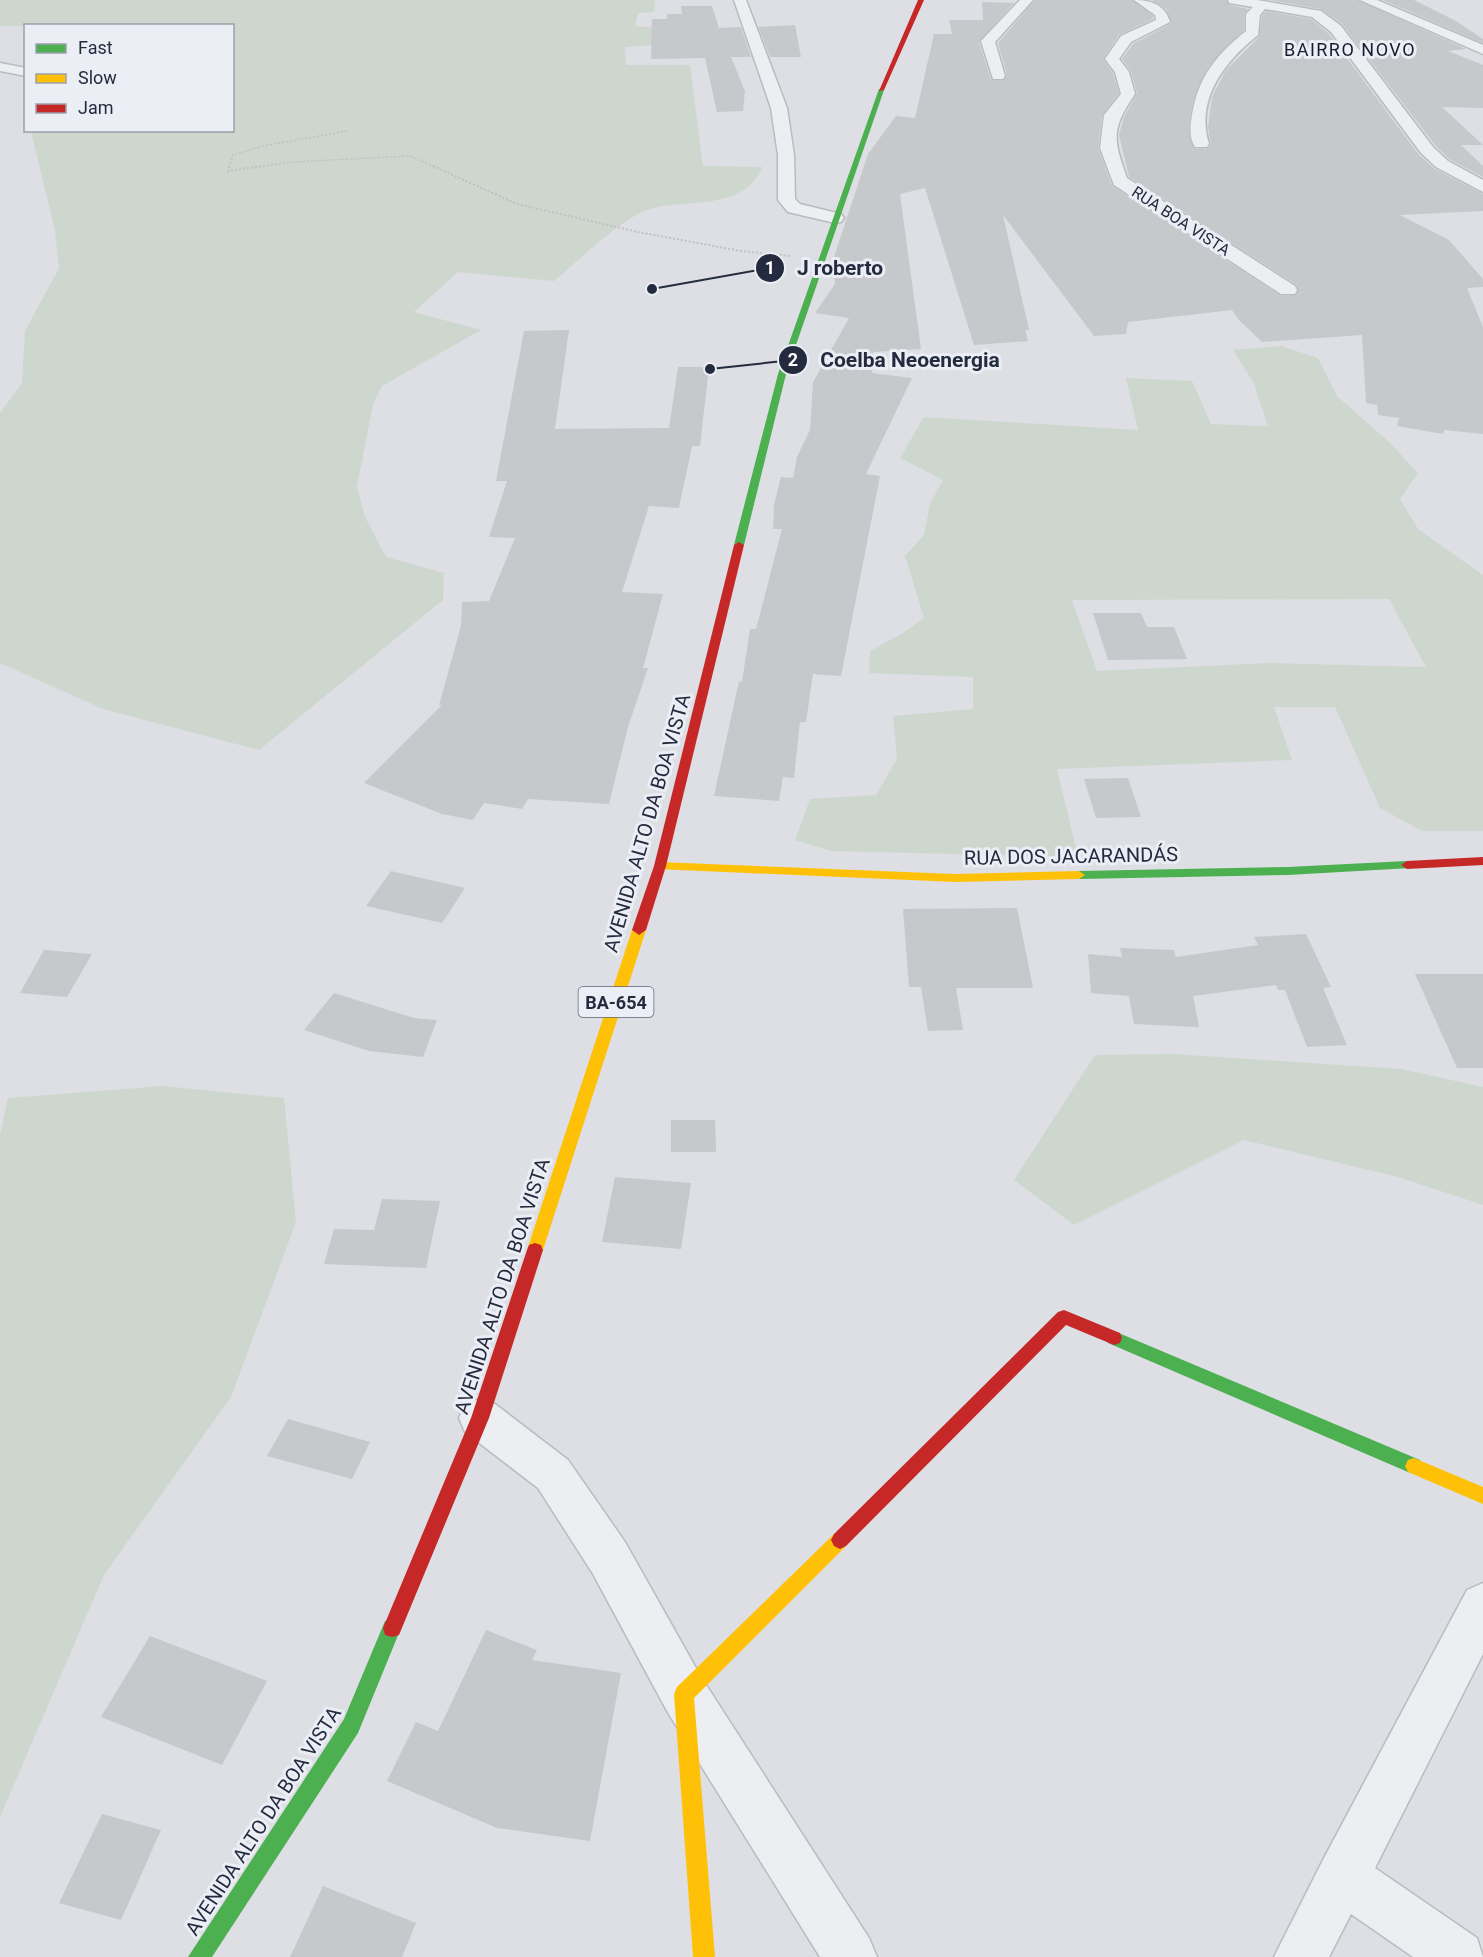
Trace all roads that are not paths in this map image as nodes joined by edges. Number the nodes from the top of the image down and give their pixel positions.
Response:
1 (740, 0) edge
2 (921, 0) edge
3 (1027, 0) edge
4 (1140, 0) edge
5 (1234, 0) edge
6 (1366, 0) edge
7 (1262, 5) junction
8 (1483, 50) edge
9 (0, 67) edge
10 (24, 72) edge
11 (998, 76) dead end
12 (1199, 139) dead end
13 (1483, 186) edge
14 (835, 218) junction
15 (1288, 290) dead end
16 (1483, 861) edge
17 (660, 866) junction
18 (480, 1418) junction
19 (1483, 1496) edge
20 (1483, 1606) edge
21 (684, 1694) junction
22 (1342, 1876) junction
23 (199, 1957) edge
24 (704, 1957) edge
25 (850, 1957) edge
26 (1300, 1957) edge
27 (1458, 1957) edge

1 - 14 street
2 - 14 main road, AVENIDA ALTO DA BOA VISTA / BA-654
3 - 11 street
4 - 15 street, RUA BOA VISTA
5 - 7 street
6 - 8 street
7 - 12 street
7 - 13 street
9 - 10 street
14 - 17 main road, AVENIDA ALTO DA BOA VISTA / BA-654
16 - 17 main road, RUA DOS JACARANDÁS
17 - 18 main road, AVENIDA ALTO DA BOA VISTA / BA-654
18 - 21 street
18 - 23 main road, AVENIDA ALTO DA BOA VISTA / BA-654
19 - 21 main road
20 - 22 street
21 - 24 main road
21 - 25 street
22 - 26 street
22 - 27 street

